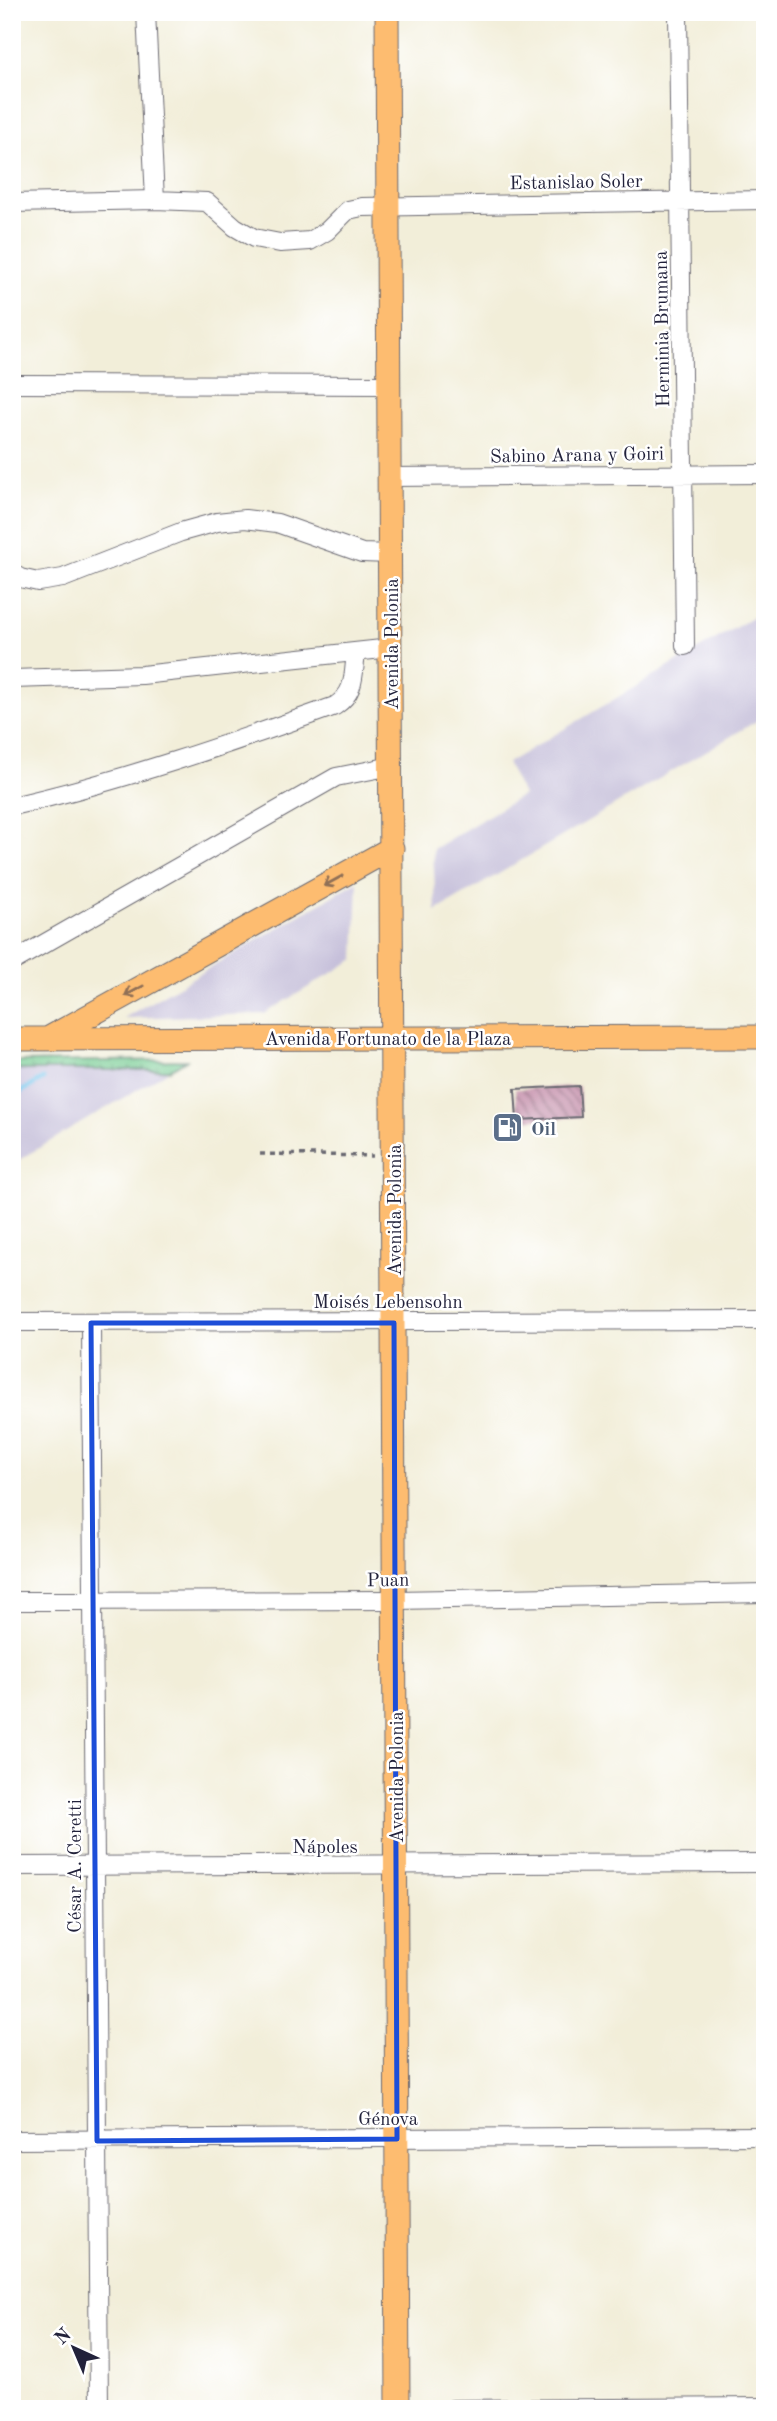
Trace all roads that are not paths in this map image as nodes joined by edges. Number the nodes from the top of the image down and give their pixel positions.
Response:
1 (146, 12) edge
2 (387, 12) edge
3 (678, 12) edge
4 (155, 200) junction
5 (765, 200) edge
6 (680, 201) junction
7 (12, 203) edge
8 (388, 204) junction
9 (12, 384) edge
10 (390, 385) junction
11 (683, 474) junction
12 (765, 474) edge
13 (390, 477) junction
14 (390, 554) junction
15 (12, 573) edge
16 (685, 646) dead end
17 (391, 648) junction
18 (356, 652) junction
19 (12, 679) edge
20 (392, 766) junction
21 (12, 806) edge
22 (392, 848) junction
23 (12, 962) edge
24 (393, 1037) junction
25 (765, 1037) edge
26 (12, 1039) edge
27 (48, 1039) junction
28 (765, 1320) edge
29 (12, 1322) edge
30 (91, 1323) junction
31 (394, 1323) junction
32 (765, 1593) edge
33 (396, 1600) junction
34 (12, 1601) edge
35 (93, 1601) junction
36 (765, 1863) edge
37 (12, 1866) edge
38 (396, 1866) junction
39 (95, 1867) junction
40 (765, 2136) edge
41 (397, 2139) junction
42 (12, 2140) edge
43 (97, 2141) junction
44 (765, 2407) edge
45 (99, 2409) edge
46 (398, 2409) edge
47 (453, 2409) edge

1 - 4 street
2 - 8 main road, Avenida Polonia
3 - 6 street, Herminia Brumana
4 - 7 street, Estanislao Soler
4 - 8 street, Estanislao Soler
5 - 6 street, Estanislao Soler
6 - 8 street, Estanislao Soler
6 - 11 street, Herminia Brumana
8 - 10 main road, Avenida Polonia
9 - 10 street
10 - 13 main road, Avenida Polonia
11 - 12 street, Sabino Arana y Goiri
11 - 13 street, Sabino Arana y Goiri
11 - 16 street, Herminia Brumana
13 - 14 main road, Avenida Polonia
14 - 15 street
14 - 17 main road, Avenida Polonia
17 - 18 street
17 - 20 main road, Avenida Polonia
18 - 19 street
18 - 21 street
20 - 22 main road, Avenida Polonia
20 - 23 street
22 - 24 main road, Avenida Polonia
22 -> 27 main road
24 - 25 main road, Avenida Fortunato de la Plaza
24 - 27 main road, Avenida Fortunato de la Plaza
24 - 31 main road, Avenida Polonia
26 - 27 main road, Avenida Fortunato de la Plaza
28 - 31 street, Moisés Lebensohn
29 - 30 street, Moisés Lebensohn
30 - 31 street, Moisés Lebensohn
30 - 35 street, César A. Ceretti
31 - 33 main road, Avenida Polonia
32 - 33 street, Puan
33 - 35 street, Puan
33 - 38 main road, Avenida Polonia
34 - 35 street, Puan
35 - 39 street, César A. Ceretti
36 - 38 street, Nápoles
37 - 39 street, Nápoles
38 - 39 street, Nápoles
38 - 41 main road, Avenida Polonia
39 - 43 street, César A. Ceretti
40 - 41 street, Génova
41 - 43 street, Génova
41 - 46 main road, Avenida Polonia
42 - 43 street, Génova
43 - 45 street, César A. Ceretti
44 - 47 street

